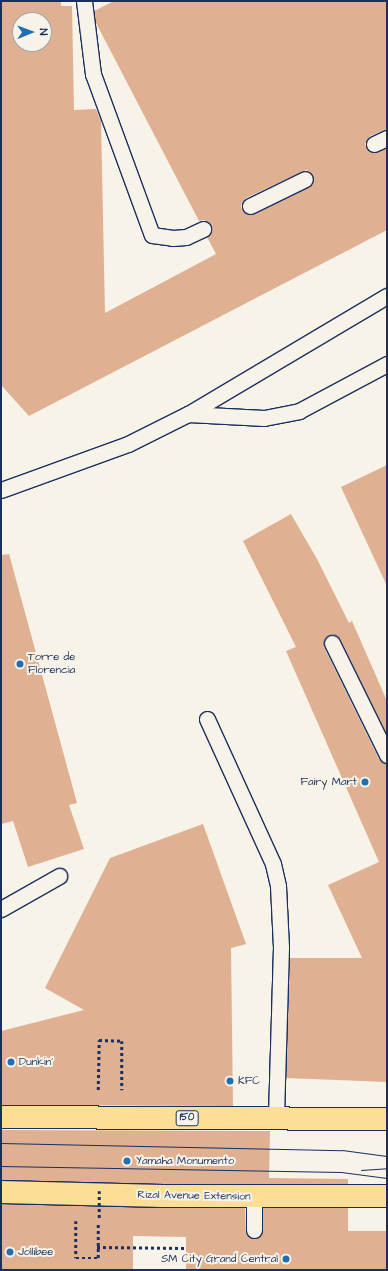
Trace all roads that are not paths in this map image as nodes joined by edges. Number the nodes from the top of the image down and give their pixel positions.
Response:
1 (84, 1) edge
2 (305, 179) dead end
3 (250, 206) dead end
4 (203, 229) dead end
5 (387, 296) edge
6 (387, 364) edge
7 (188, 414) junction
8 (1, 490) edge
9 (332, 643) dead end
10 (207, 720) dead end
11 (387, 755) edge
12 (59, 876) dead end
13 (1, 909) edge
14 (1, 1117) edge
15 (276, 1119) junction
16 (387, 1119) edge
17 (1, 1192) edge
18 (387, 1196) edge
19 (254, 1197) junction
20 (254, 1230) dead end

1 - 4 lane
2 - 3 lane
5 - 7 lane
6 - 7 lane
7 - 8 lane
9 - 11 lane
10 - 15 lane
12 - 13 lane
14 - 15 main road, 150
15 - 16 main road, 150
17 - 19 main road, Rizal Avenue Extension
18 - 19 main road, Rizal Avenue Extension
19 - 20 lane

